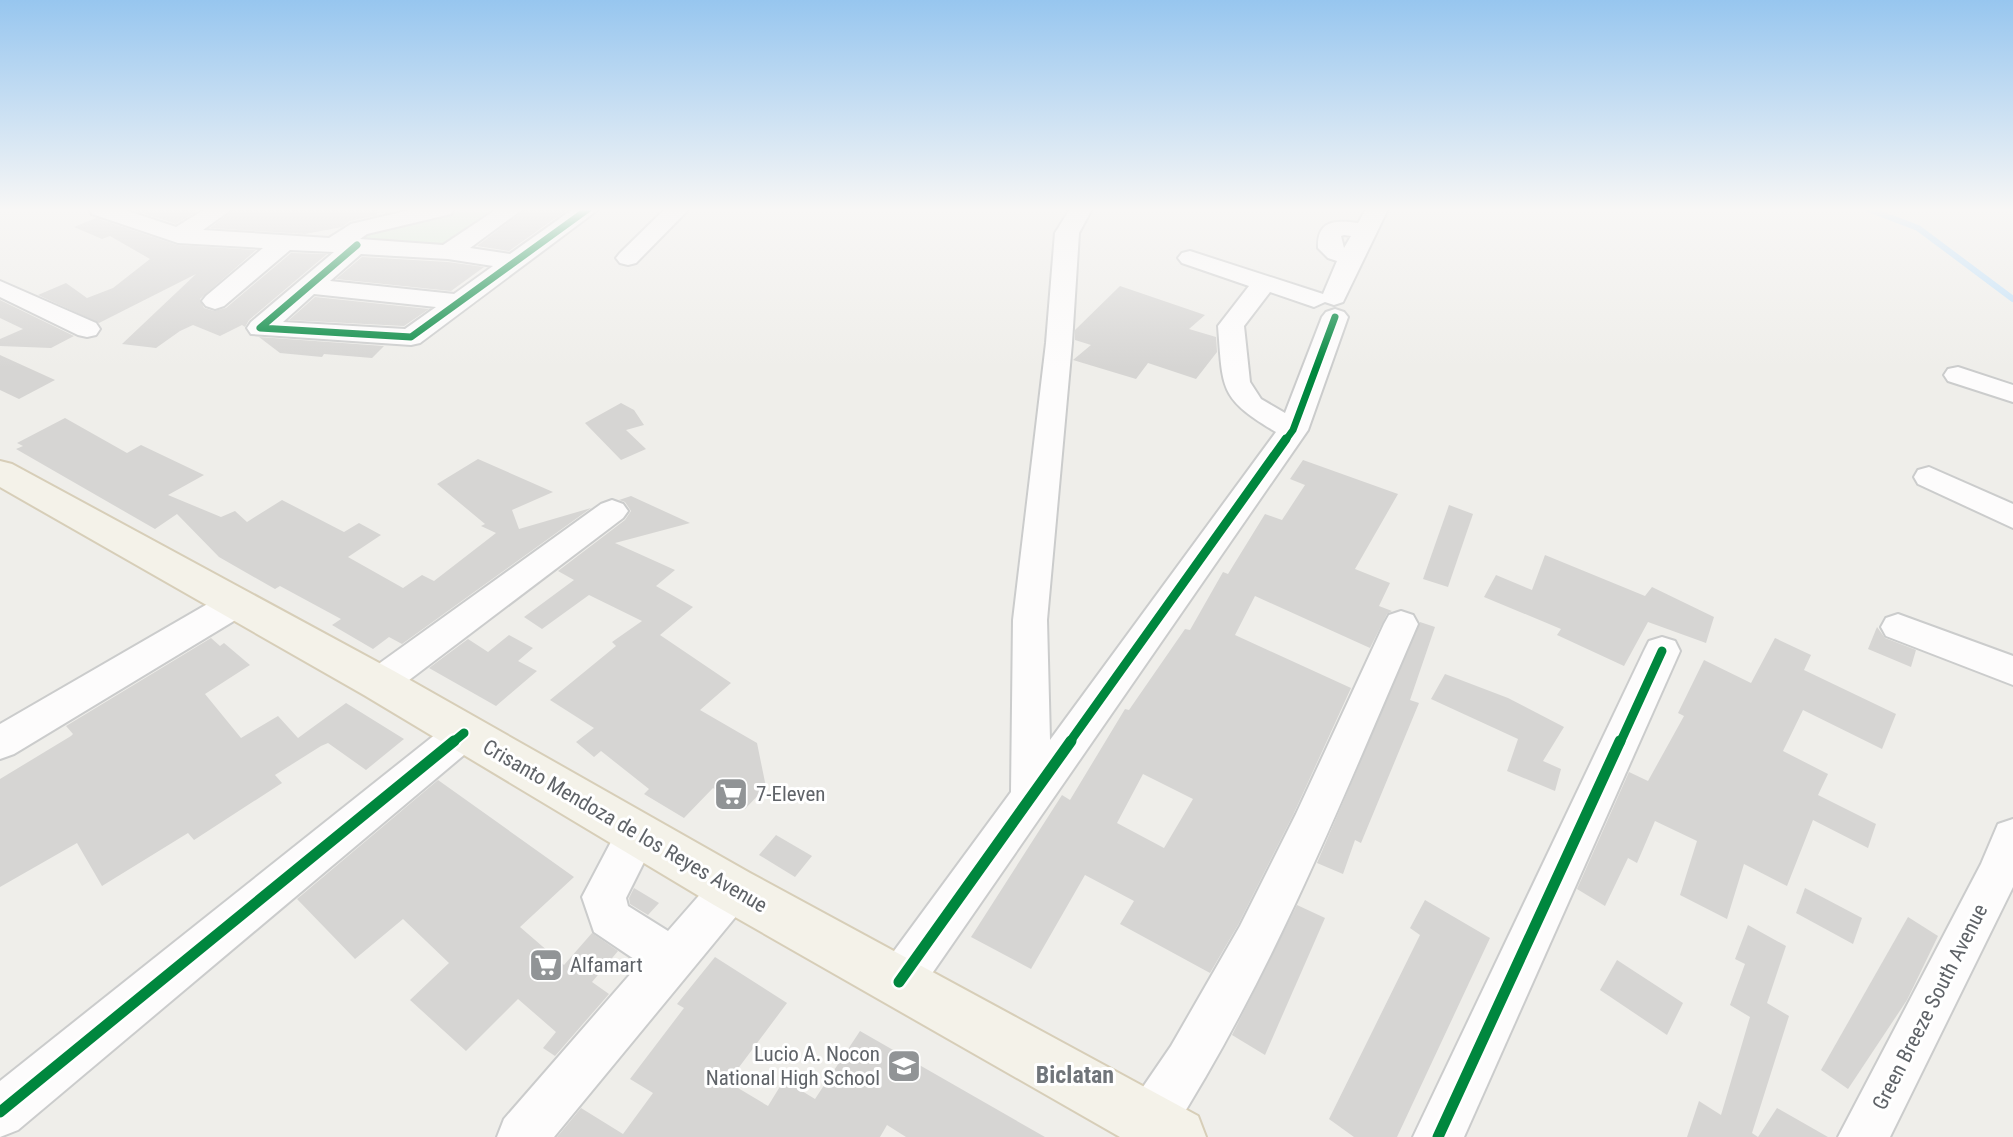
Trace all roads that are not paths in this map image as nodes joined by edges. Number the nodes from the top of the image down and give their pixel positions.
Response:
1 (261, 262) edge
2 (330, 262) edge
3 (514, 262) edge
4 (1065, 262) edge
5 (1203, 262) edge
6 (1349, 262) edge
7 (1264, 282) junction
8 (307, 286) junction
9 (0, 288) edge
10 (215, 301) dead end
11 (460, 302) junction
12 (1328, 304) junction
13 (87, 329) dead end
14 (1958, 375) dead end
15 (2013, 394) edge
16 (1293, 430) junction
17 (0, 472) edge
18 (1929, 477) dead end
19 (612, 511) dead end
20 (2013, 517) edge
21 (235, 604) junction
22 (1401, 624) dead end
23 (1898, 627) dead end
24 (1662, 651) dead end
25 (2013, 671) edge
26 (379, 683) junction
27 (464, 733) junction
28 (0, 743) edge
29 (1031, 799) junction
30 (637, 834) junction
31 (2013, 837) edge
32 (732, 889) junction
33 (672, 959) junction
34 (899, 982) junction
35 (0, 1112) edge
36 (1164, 1129) edge
37 (522, 1137) edge
38 (1438, 1137) edge
39 (1863, 1137) edge

1 - 10 street
2 - 8 street
3 - 11 street
4 - 29 street
5 - 7 street
6 - 12 street
7 - 12 street
7 - 16 street
8 - 11 street
8 - 11 street
9 - 13 street
12 - 16 street
14 - 15 street
16 - 29 street
17 - 21 main road, Crisanto Mendoza de los Reyes Avenue
18 - 20 street
19 - 26 street
21 - 26 main road, Crisanto Mendoza de los Reyes Avenue
21 - 28 street
22 - 36 street
23 - 25 street
24 - 38 street
26 - 27 main road, Crisanto Mendoza de los Reyes Avenue
27 - 30 main road, Crisanto Mendoza de los Reyes Avenue
27 - 35 street
29 - 34 street
30 - 32 main road, Crisanto Mendoza de los Reyes Avenue
30 - 33 street
31 - 39 street, Green Breeze South Avenue
32 - 33 street
32 - 34 main road, Crisanto Mendoza de los Reyes Avenue
33 - 37 street
34 - 36 main road, Crisanto Mendoza de los Reyes Avenue

